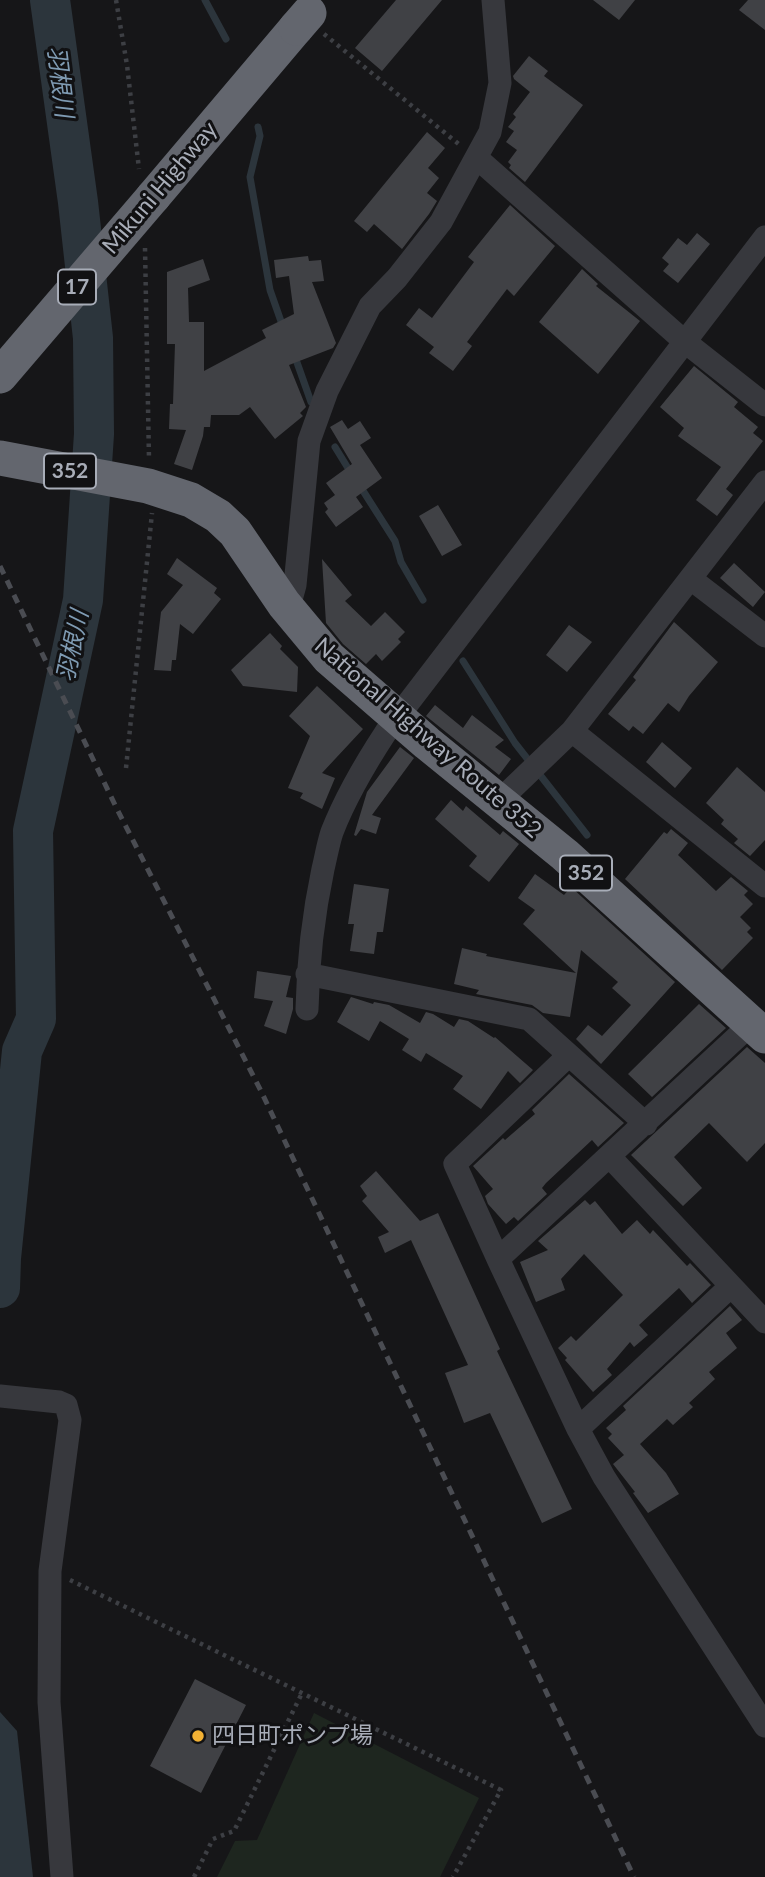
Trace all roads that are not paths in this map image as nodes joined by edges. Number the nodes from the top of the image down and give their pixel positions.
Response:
1 (493, 0) edge
2 (310, 17) edge
3 (477, 159) junction
4 (765, 237) edge
5 (684, 341) junction
6 (0, 376) edge
7 (765, 405) edge
8 (0, 458) edge
9 (765, 482) edge
10 (691, 579) junction
11 (284, 604) junction
12 (765, 636) edge
13 (399, 718) junction
14 (572, 731) junction
15 (499, 801) junction
16 (765, 886) edge
17 (307, 974) junction
18 (307, 1009) dead end
19 (758, 1031) edge
20 (569, 1055) junction
21 (646, 1124) junction
22 (610, 1157) junction
23 (498, 1259) junction
24 (731, 1286) junction
25 (765, 1322) edge
26 (0, 1396) edge
27 (578, 1429) junction
28 (765, 1727) edge
29 (62, 1877) edge

1 - 3 street
2 - 6 highway, Mikuni Highway / 17, bridge
3 - 5 street
3 - 11 street
4 - 5 street
5 - 7 street
5 - 13 street
8 - 11 highway, National Highway Route 352 / 352
9 - 10 street
10 - 12 street
10 - 14 street
11 - 13 highway, National Highway Route 352 / 352
13 - 15 highway, National Highway Route 352 / 352
13 - 17 street
14 - 15 street
14 - 16 street
15 - 19 highway, National Highway Route 352 / 352
17 - 18 street
17 - 20 street
19 - 21 street
20 - 21 street
20 - 23 street
21 - 22 street
22 - 23 street
22 - 24 street
23 - 27 street
24 - 25 street
24 - 27 street
26 - 29 street
27 - 28 street

